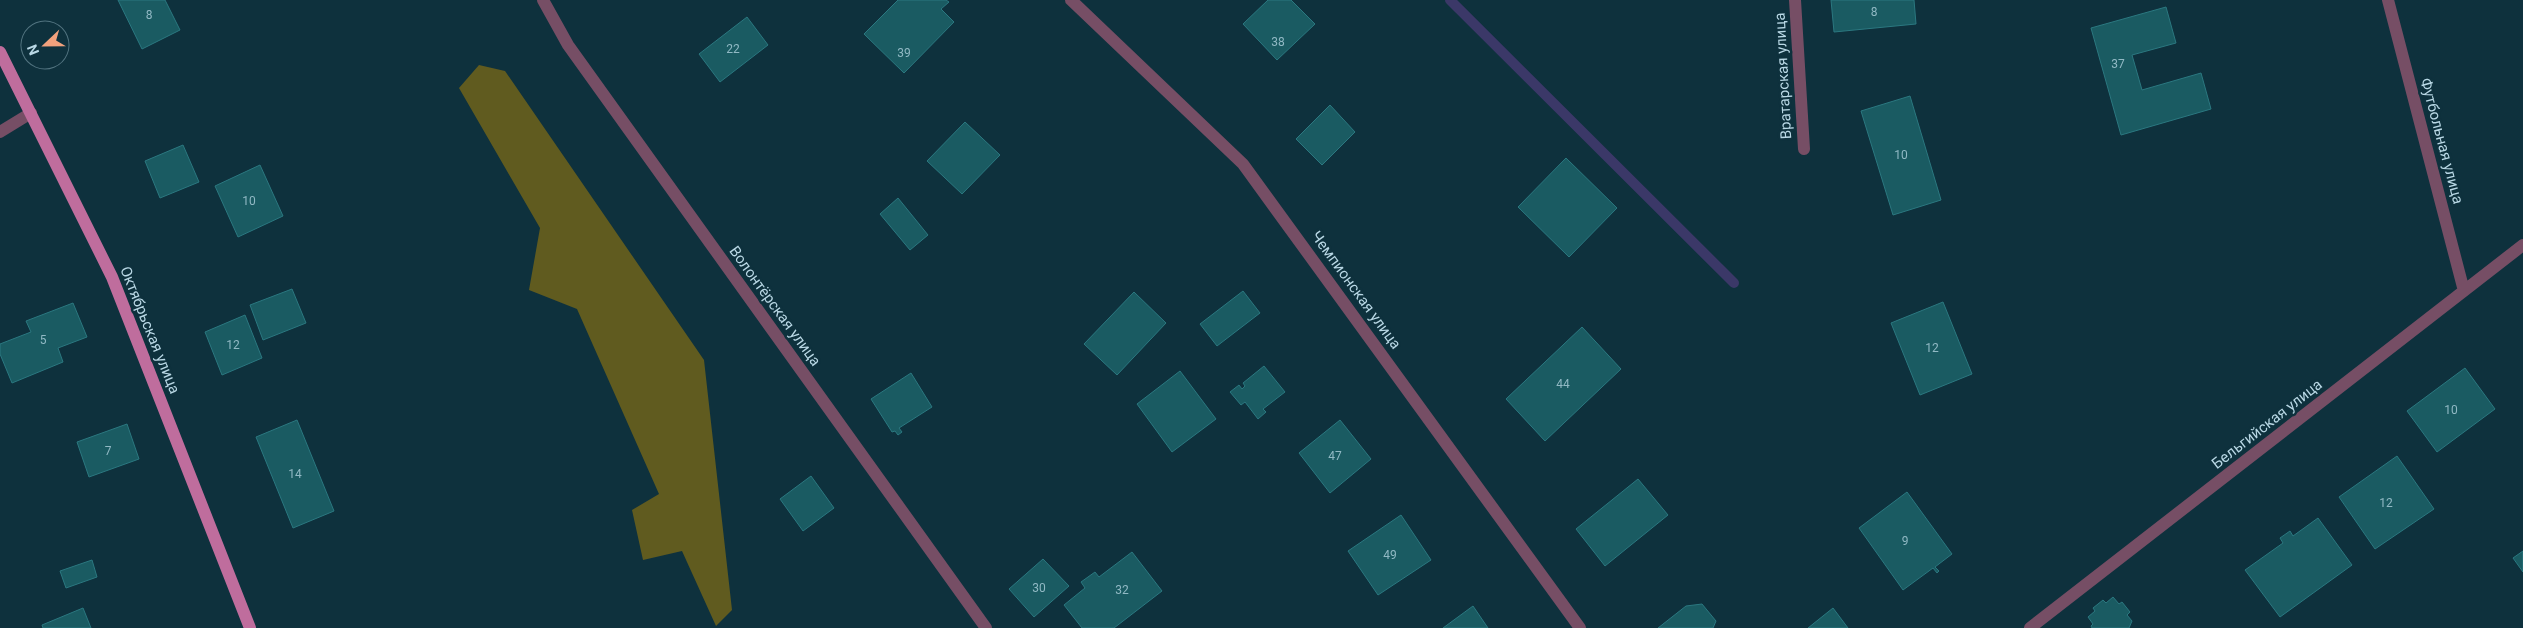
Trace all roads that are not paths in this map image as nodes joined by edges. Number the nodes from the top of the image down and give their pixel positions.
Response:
1 (543, 0) edge
2 (1071, 0) edge
3 (1795, 0) edge
4 (2388, 0) edge
5 (0, 52) edge
6 (32, 113) junction
7 (0, 132) edge
8 (1804, 149) dead end
9 (2523, 245) edge
10 (2464, 291) junction
11 (250, 628) edge
12 (986, 628) edge
13 (1580, 628) edge
14 (2030, 628) edge

1 - 12 street, Волонтёрская улица
2 - 13 street, Чемпионская улица
3 - 8 street, Вратарская улица
4 - 10 street, Футбольная улица
5 - 6 main road, Октябрьская улица
6 - 7 street
6 - 11 main road, Октябрьская улица
9 - 10 street, Бельгийская улица
10 - 14 street, Бельгийская улица

